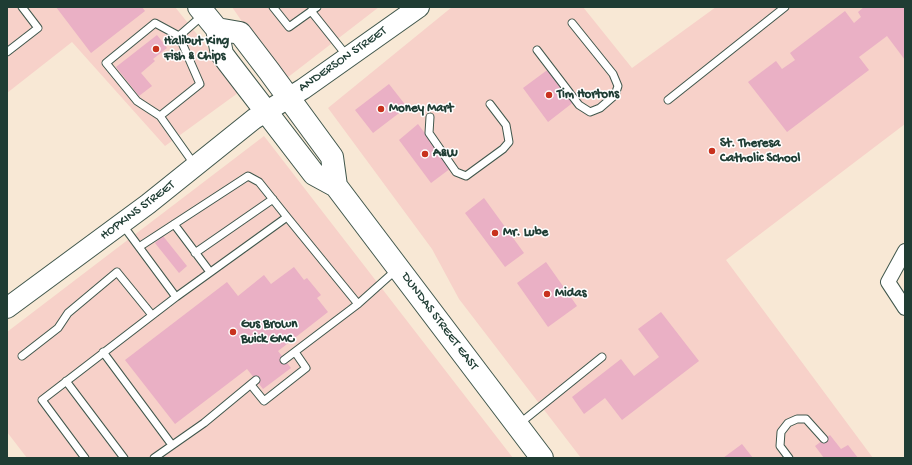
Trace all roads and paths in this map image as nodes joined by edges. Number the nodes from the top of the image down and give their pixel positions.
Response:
1 (22, 7) edge
2 (273, 7) edge
3 (785, 7) edge
4 (417, 8) edge
5 (314, 9) edge
6 (207, 16) edge
7 (572, 23) dead end
8 (179, 36) junction
9 (536, 50) dead end
10 (7, 52) edge
11 (348, 58) junction
12 (289, 98) junction
13 (668, 100) dead end
14 (490, 104) dead end
15 (266, 112) junction
16 (160, 116) junction
17 (430, 117) dead end
18 (196, 166) junction
19 (336, 186) junction
20 (273, 199) junction
21 (287, 217) junction
22 (122, 224) junction
23 (174, 224) junction
24 (139, 247) junction
25 (905, 251) edge
26 (195, 252) junction
27 (397, 268) junction
28 (210, 272) junction
29 (176, 297) junction
30 (358, 304) junction
31 (7, 307) edge
32 (905, 308) edge
33 (152, 315) junction
34 (103, 352) junction
35 (295, 352) junction
36 (22, 356) dead end
37 (602, 357) dead end
38 (284, 360) dead end
39 (66, 381) junction
40 (518, 426) junction
41 (824, 439) dead end
42 (172, 445) junction
43 (86, 458) edge
44 (124, 458) edge
45 (154, 458) edge
46 (542, 458) edge
47 (789, 458) edge

1 - 10 lane
2 - 5 lane
3 - 13 lane
4 - 11 main road, ANDERSON STREET
5 - 11 lane
6 - 8 lane
6 - 12 main road, DUNDAS STREET EAST
6 - 15 main road, DUNDAS STREET EAST
7 - 9 lane
8 - 16 lane
8 - 16 lane
11 - 12 main road, ANDERSON STREET
12 - 15 main road, ANDERSON STREET
12 - 19 main road, DUNDAS STREET EAST
14 - 17 lane
15 - 18 main road, HOPKINS STREET
15 - 19 main road, DUNDAS STREET EAST
16 - 18 lane
18 - 22 main road, HOPKINS STREET
19 - 27 main road, DUNDAS STREET EAST
20 - 21 lane
20 - 23 lane
20 - 26 lane
21 - 28 lane
21 - 30 lane
22 - 24 lane
22 - 31 main road, HOPKINS STREET
23 - 24 lane
23 - 26 lane
24 - 29 lane
25 - 32 street
26 - 28 lane
27 - 30 lane
27 - 40 main road, DUNDAS STREET EAST
28 - 29 lane
29 - 33 lane
30 - 35 lane
33 - 34 lane
33 - 36 lane
34 - 39 lane
34 - 42 lane
35 - 38 lane
35 - 42 lane
37 - 40 lane
39 - 43 lane
39 - 44 lane
40 - 46 main road, DUNDAS STREET EAST
41 - 47 lane
42 - 45 lane

